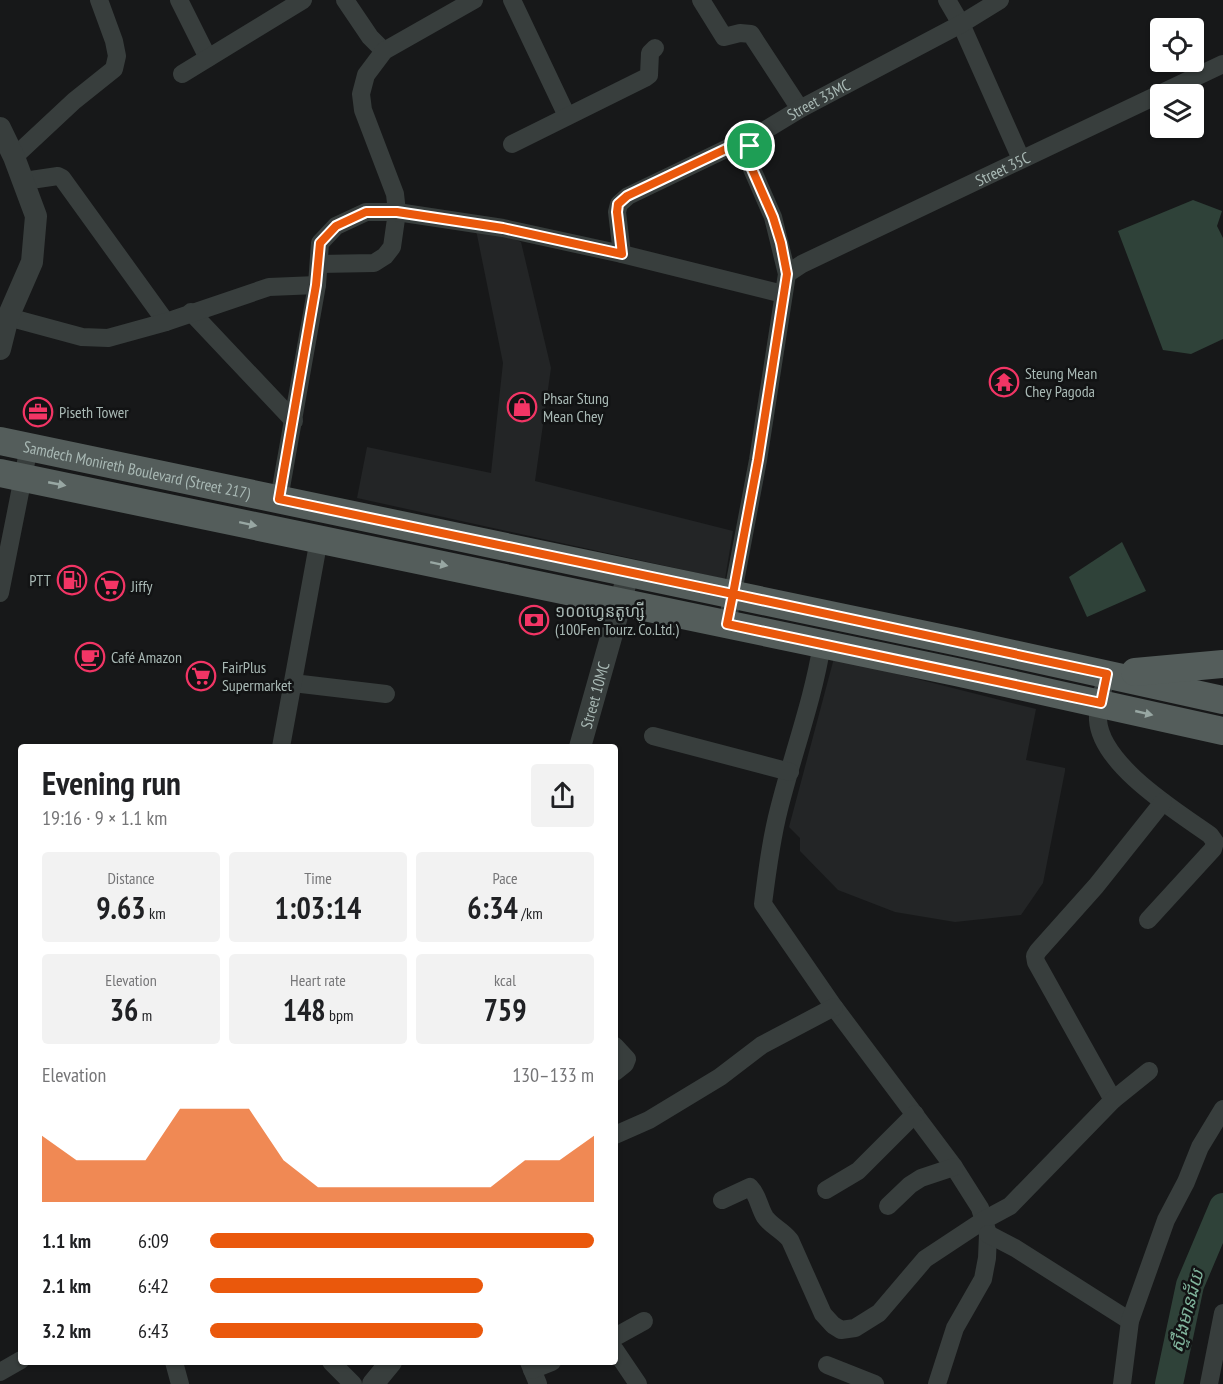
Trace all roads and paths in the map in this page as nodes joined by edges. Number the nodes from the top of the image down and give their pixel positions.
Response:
1 (99, 0) edge
2 (179, 0) edge
3 (303, 0) edge
4 (345, 0) edge
5 (474, 0) edge
6 (512, 0) edge
7 (701, 0) edge
8 (947, 0) edge
9 (1000, 0) edge
10 (961, 24) junction
11 (655, 48) dead end
12 (384, 51) junction
13 (208, 58) junction
14 (1221, 64) edge
15 (182, 74) dead end
16 (800, 109) junction
17 (567, 116) junction
18 (0, 128) edge
19 (512, 144) dead end
20 (750, 146) junction
21 (14, 157) junction
22 (1022, 159) junction
23 (24, 181) junction
24 (397, 212) junction
25 (622, 254) junction
26 (319, 264) junction
27 (787, 274) junction
28 (316, 285) junction
29 (783, 294) junction
30 (191, 312) junction
31 (8, 317) junction
32 (166, 322) junction
33 (0, 346) edge
34 (294, 421) junction
35 (0, 441) edge
36 (29, 447) junction
37 (11, 475) edge
38 (279, 499) junction
39 (320, 539) junction
40 (628, 572) junction
41 (0, 593) edge
42 (733, 594) junction
43 (621, 602) junction
44 (727, 624) junction
45 (822, 644) junction
46 (1223, 664) edge
47 (1107, 674) junction
48 (293, 683) junction
49 (386, 694) dead end
50 (1223, 700) edge
51 (1101, 703) junction
52 (1223, 731) edge
53 (653, 735) dead end
54 (281, 744) edge
55 (581, 744) edge
56 (789, 772) junction
57 (1163, 802) junction
58 (1148, 920) dead end
59 (834, 1007) junction
60 (618, 1049) edge
61 (618, 1070) edge
62 (1149, 1071) dead end
63 (1113, 1100) junction
64 (1223, 1109) edge
65 (915, 1114) junction
66 (618, 1135) edge
67 (954, 1167) junction
68 (826, 1190) dead end
69 (722, 1200) dead end
70 (888, 1206) dead end
71 (986, 1227) junction
72 (1223, 1314) edge
73 (1130, 1321) junction
74 (644, 1322) dead end
75 (618, 1335) edge
76 (618, 1354) edge
77 (18, 1362) edge
78 (175, 1365) edge
79 (334, 1365) edge
80 (389, 1365) edge
81 (546, 1365) edge
82 (827, 1365) dead end
83 (0, 1372) edge
84 (533, 1372) edge
85 (180, 1384) edge
86 (353, 1384) edge
87 (373, 1384) edge
88 (638, 1384) edge
89 (875, 1384) edge
90 (937, 1384) edge
91 (1122, 1384) edge
92 (1209, 1384) edge

1 - 21 street
2 - 13 street
3 - 13 street
4 - 12 street
5 - 12 street
6 - 17 street
7 - 16 street
8 - 10 street
9 - 10 street, Street 33MC
10 - 16 street, Street 33MC
10 - 22 street
11 - 17 street
12 - 24 street
13 - 15 street
14 - 22 street, Street 35C
16 - 20 street, Street 33MC
17 - 19 street
18 - 21 street
20 - 25 street
20 - 27 street
21 - 23 street
22 - 27 street, Street 35C
23 - 31 street
23 - 32 street
24 - 25 street
24 - 26 street
24 - 26 street
25 - 29 street
26 - 28 street
27 - 29 street
28 - 30 street
28 - 34 street
29 - 42 street
30 - 32 street
30 - 34 street
31 - 32 street
31 - 33 street
34 - 38 street
35 - 36 main road, Samdech Monireth Boulevard (Street 217)
36 - 37 street
36 - 38 main road, Samdech Monireth Boulevard (Street 217)
37 -> 39 main road, Samdech Monireth Boulevard (Street 217)
37 - 41 street
38 - 40 main road, Samdech Monireth Boulevard (Street 217)
39 -> 43 main road, Samdech Monireth Boulevard (Street 217)
39 - 48 street
40 - 42 main road, Samdech Monireth Boulevard (Street 217)
40 - 43 street, Street 10MC
42 - 44 street
42 - 47 main road, Samdech Monireth Boulevard (Street 217)
43 - 44 main road, Samdech Monireth Boulevard (Street 217)
43 - 55 street, Street 10MC
44 - 45 main road, Samdech Monireth Boulevard (Street 217)
45 - 51 main road, Samdech Monireth Boulevard (Street 217)
45 - 56 street
46 - 47 main road
47 - 50 main road, Samdech Monireth Boulevard (Street 217)
47 - 51 street
48 - 49 street
48 - 54 street
51 -> 52 main road, Samdech Monireth Boulevard (Street 217)
51 - 57 street
53 - 56 street
56 - 59 street
57 - 58 street
57 - 63 street
59 - 65 street
59 - 66 street
60 - 61 street
62 - 63 street
63 - 71 street
64 - 73 street
65 - 67 street
65 - 68 street
67 - 70 street
67 - 71 street
69 - 71 street
71 - 73 street
71 - 90 street
72 - 92 street
73 - 91 street
74 - 75 street
76 - 88 street
77 - 83 street
78 - 85 street
79 - 86 street
80 - 87 street
81 - 84 street
82 - 89 street

